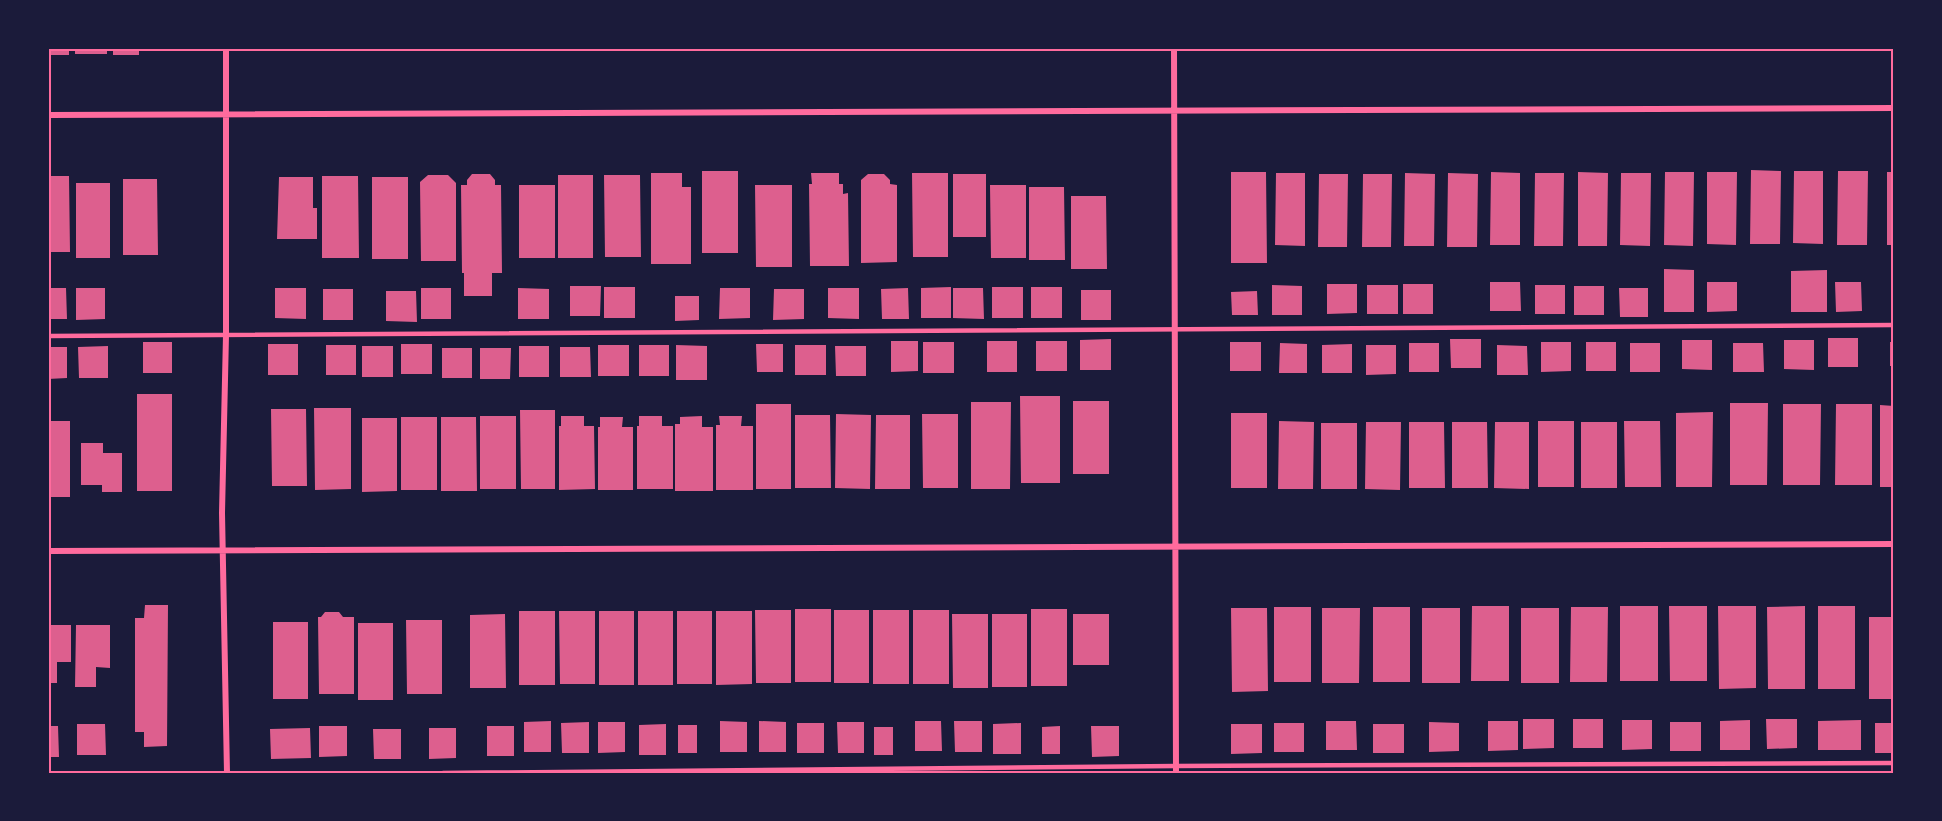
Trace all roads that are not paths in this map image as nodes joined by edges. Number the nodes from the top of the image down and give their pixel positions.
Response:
1 (226, 48) edge
2 (1174, 48) edge
3 (1894, 108) edge
4 (1174, 111) junction
5 (226, 114) junction
6 (48, 115) edge
7 (1894, 325) edge
8 (1174, 330) junction
9 (226, 335) junction
10 (48, 336) edge
11 (1894, 544) edge
12 (1176, 547) junction
13 (48, 551) edge
14 (222, 551) junction
15 (1894, 763) edge
16 (1176, 770) edge
17 (227, 773) edge
18 (443, 773) edge

1 - 5 street
2 - 4 street
3 - 4 street
4 - 5 street
4 - 8 street
5 - 6 street
5 - 9 street
7 - 8 lane
8 - 9 lane
8 - 12 street
9 - 10 lane
9 - 14 street
11 - 12 street
12 - 14 street
12 - 16 street
13 - 14 street
14 - 17 street
15 - 16 lane
16 - 18 lane

